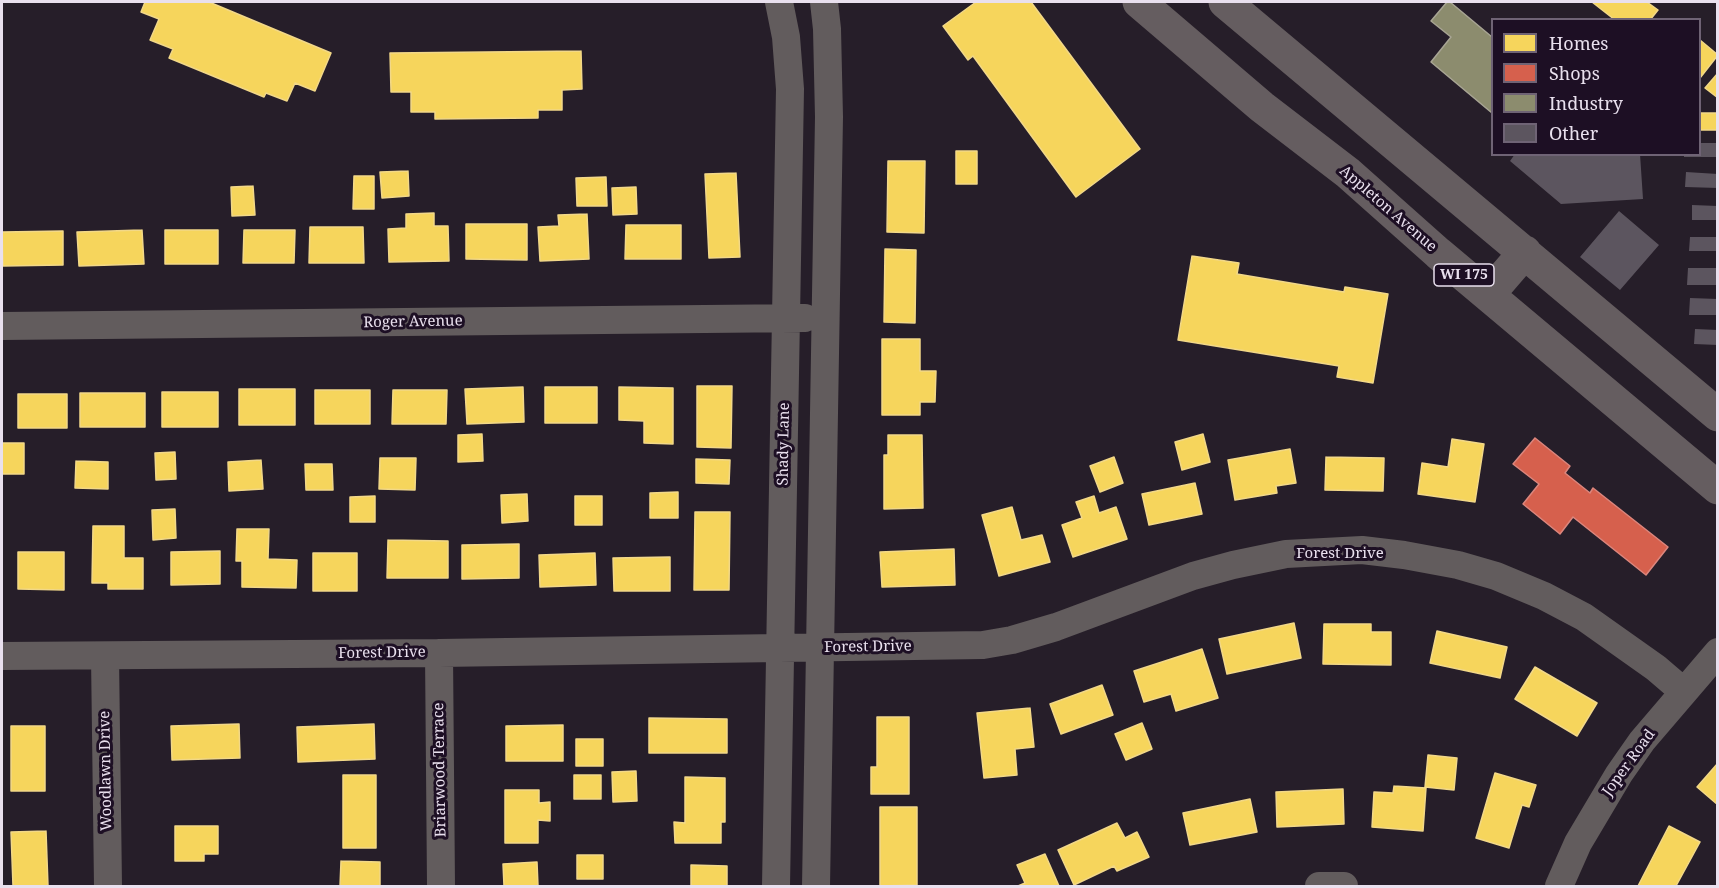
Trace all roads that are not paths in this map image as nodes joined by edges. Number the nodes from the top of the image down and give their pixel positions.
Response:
1 (779, 2) edge
2 (824, 2) edge
3 (1139, 2) edge
4 (1225, 2) edge
5 (1525, 252) junction
6 (1488, 295) junction
7 (785, 318) junction
8 (825, 319) junction
9 (2, 326) edge
10 (1714, 404) edge
11 (1718, 488) edge
12 (819, 648) junction
13 (780, 649) junction
14 (1718, 652) edge
15 (439, 653) junction
16 (2, 656) edge
17 (105, 656) junction
18 (1684, 692) junction
19 (108, 886) edge
20 (441, 886) edge
21 (776, 886) edge
22 (816, 886) edge
23 (1319, 886) edge
24 (1344, 886) edge
25 (1559, 886) edge

1 - 7 street, Shady Lane
2 - 8 street
3 - 6 main road, Appleton Avenue / WI 175
4 - 5 main road
5 - 6 main road
5 - 10 main road
6 - 11 main road, Appleton Avenue / WI 175
7 - 8 street, Roger Avenue
7 - 9 street, Roger Avenue
7 - 13 street, Shady Lane
8 - 12 street
12 - 13 street, Forest Drive
12 - 18 street, Forest Drive
12 - 22 street
13 - 15 street, Forest Drive
13 - 21 street, Shady Lane
14 - 18 street, Joper Road
15 - 17 street, Forest Drive
15 - 20 street, Briarwood Terrace
16 - 17 street, Forest Drive
17 - 19 street, Woodlawn Drive
18 - 25 street, Joper Road
23 - 24 street

